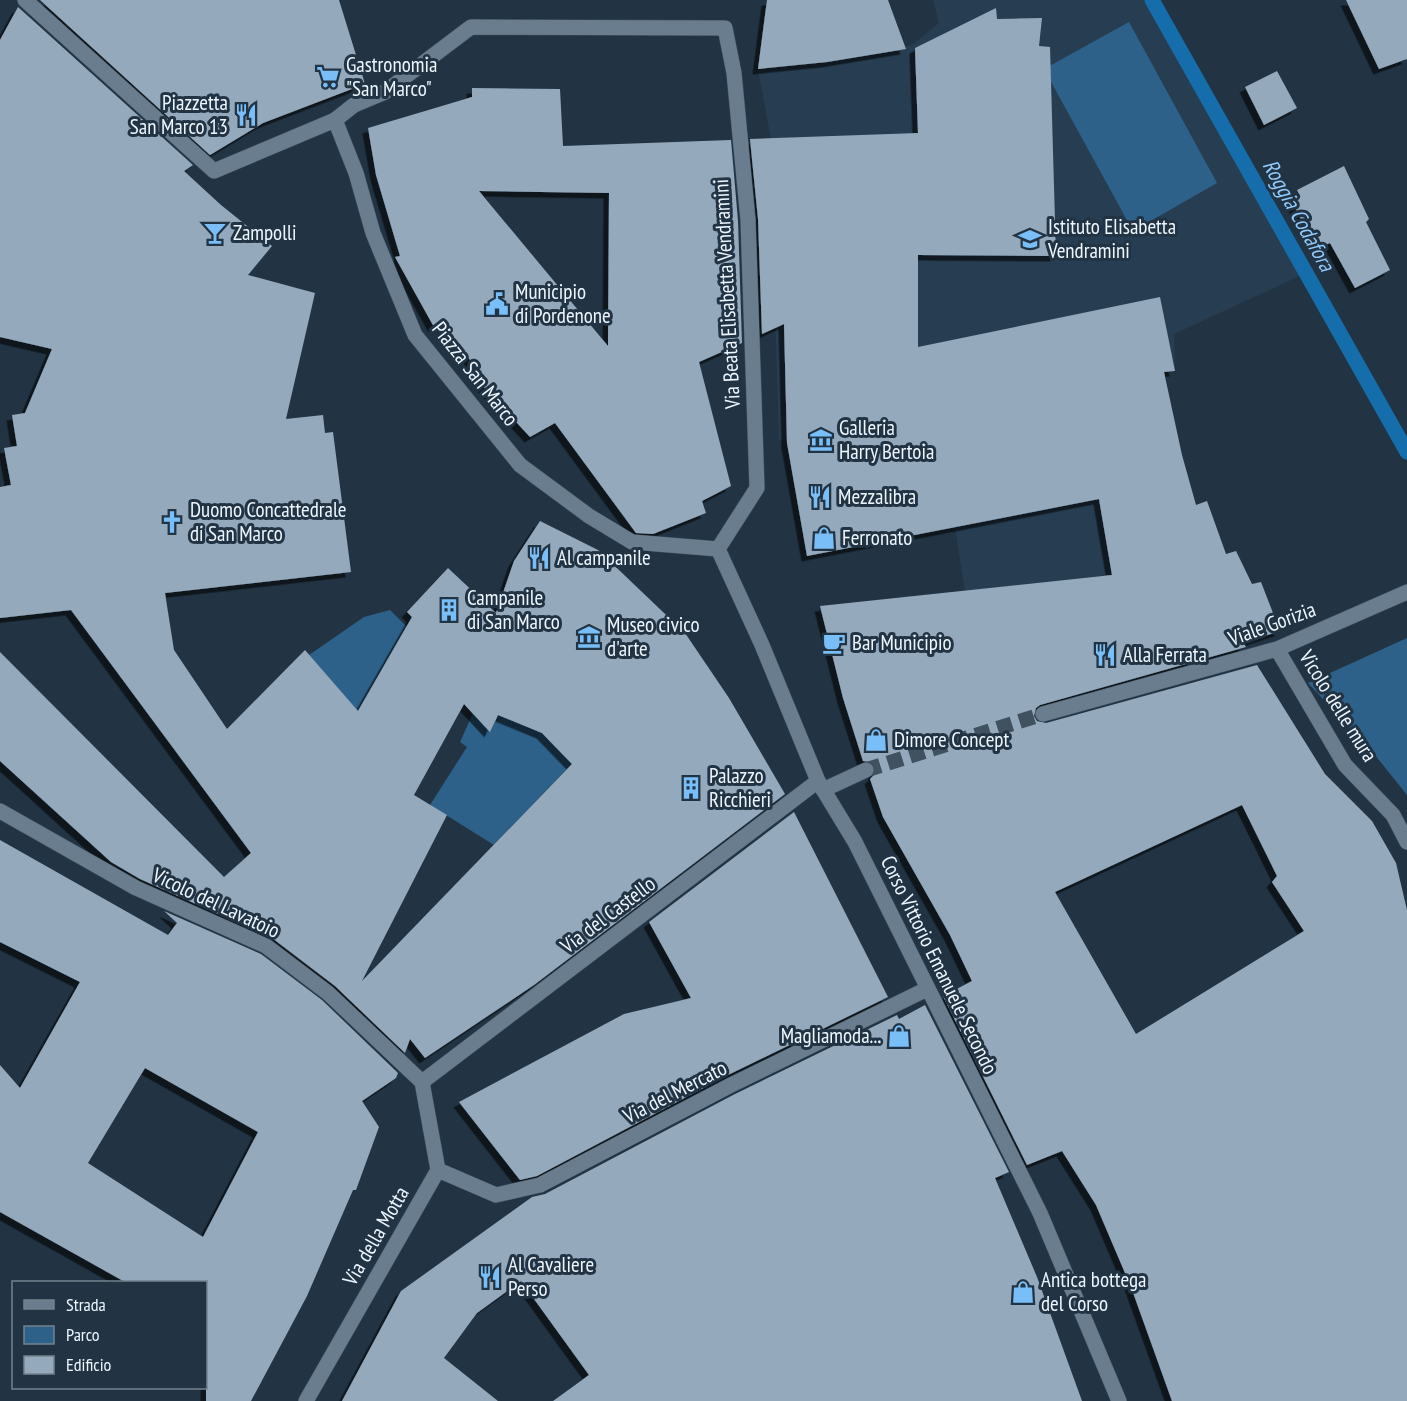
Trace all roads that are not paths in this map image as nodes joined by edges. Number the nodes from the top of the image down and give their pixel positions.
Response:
1 (25, 0) edge
2 (335, 120) junction
3 (718, 549) junction
4 (1407, 592) edge
5 (1277, 649) junction
6 (1043, 714) tunnel mouth
7 (866, 770) tunnel mouth
8 (820, 785) junction
9 (0, 811) edge
10 (1407, 842) edge
11 (927, 989) junction
12 (422, 1082) junction
13 (438, 1170) junction
14 (306, 1401) edge
15 (1119, 1401) edge

1 - 2 street
2 - 3 street, Piazza San Marco
2 - 3 street, Via Beata Elisabetta Vendramini
3 - 8 street, Corso Vittorio Emanuele Secondo
4 - 5 street, Viale Gorizia
5 - 6 street, Viale Gorizia
5 - 10 street, Vicolo delle mura
7 - 8 street
8 - 11 street, Corso Vittorio Emanuele Secondo
8 - 12 street, Via del Castello
9 - 12 street, Vicolo del Lavatoio
11 - 13 street, Via del Mercato
11 - 15 street, Corso Vittorio Emanuele Secondo
12 - 13 street
13 - 14 street, Via della Motta

